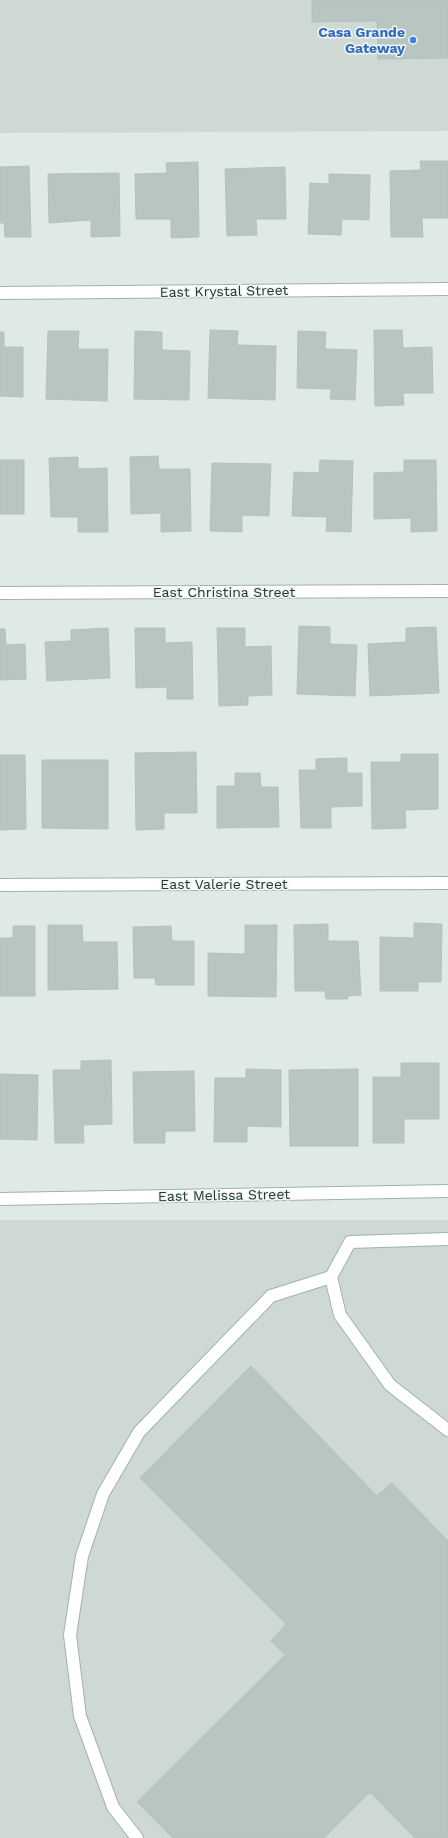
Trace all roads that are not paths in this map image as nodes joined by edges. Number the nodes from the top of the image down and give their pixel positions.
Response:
1 (448, 289) edge
2 (0, 293) edge
3 (448, 591) edge
4 (0, 593) edge
5 (448, 883) edge
6 (0, 885) edge
7 (448, 1191) edge
8 (0, 1199) edge
9 (448, 1238) edge
10 (330, 1277) junction
11 (448, 1430) edge
12 (137, 1838) edge

1 - 2 street, East Krystal Street
3 - 4 street, East Christina Street
5 - 6 street, East Valerie Street
7 - 8 street, East Melissa Street
9 - 10 street
10 - 11 street
10 - 12 street

